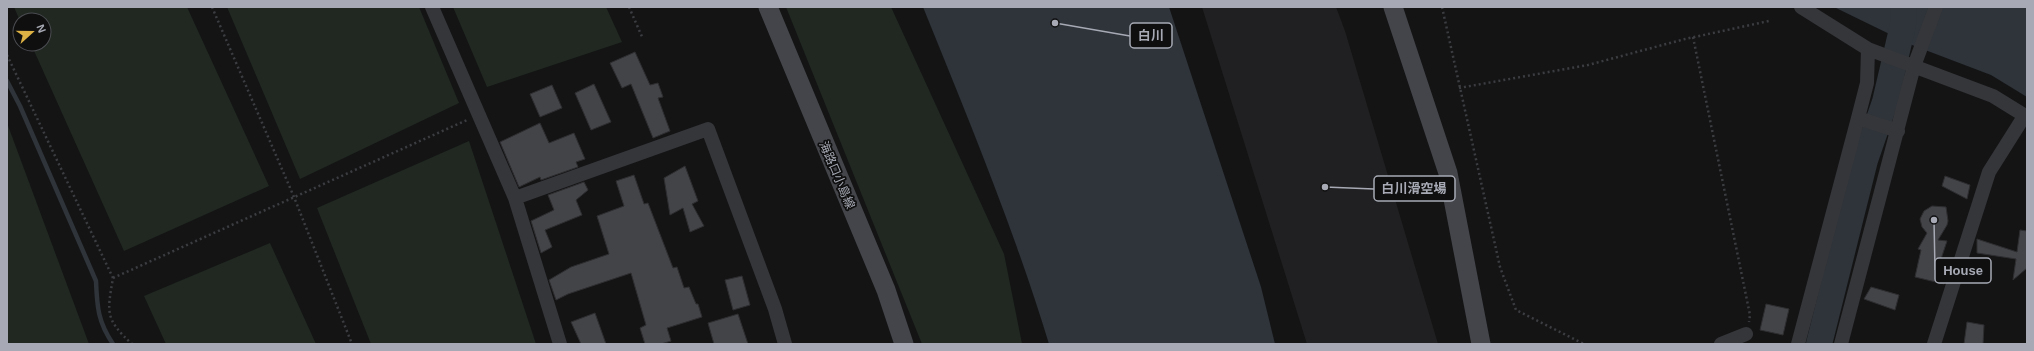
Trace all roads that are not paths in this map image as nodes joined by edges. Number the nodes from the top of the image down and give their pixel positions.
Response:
1 (432, 7) edge
2 (768, 7) edge
3 (1393, 7) edge
4 (1801, 7) edge
5 (1936, 7) edge
6 (1871, 50) junction
7 (1913, 62) junction
8 (2026, 116) edge
9 (1858, 118) junction
10 (1898, 131) junction
11 (516, 198) junction
12 (1746, 334) road end
13 (560, 344) edge
14 (785, 344) edge
15 (904, 344) edge
16 (1481, 344) edge
17 (1721, 344) edge
18 (1798, 344) edge
19 (1841, 344) edge
20 (1934, 344) edge

1 - 11 street
2 - 15 main road, 海路口小島線
3 - 16 main road
4 - 6 street
5 - 7 street
6 - 7 street
6 - 9 street
7 - 8 street
7 - 10 street
8 - 20 street
9 - 10 street
9 - 18 street
10 - 19 street
11 - 13 street
11 - 14 street
12 - 17 street

